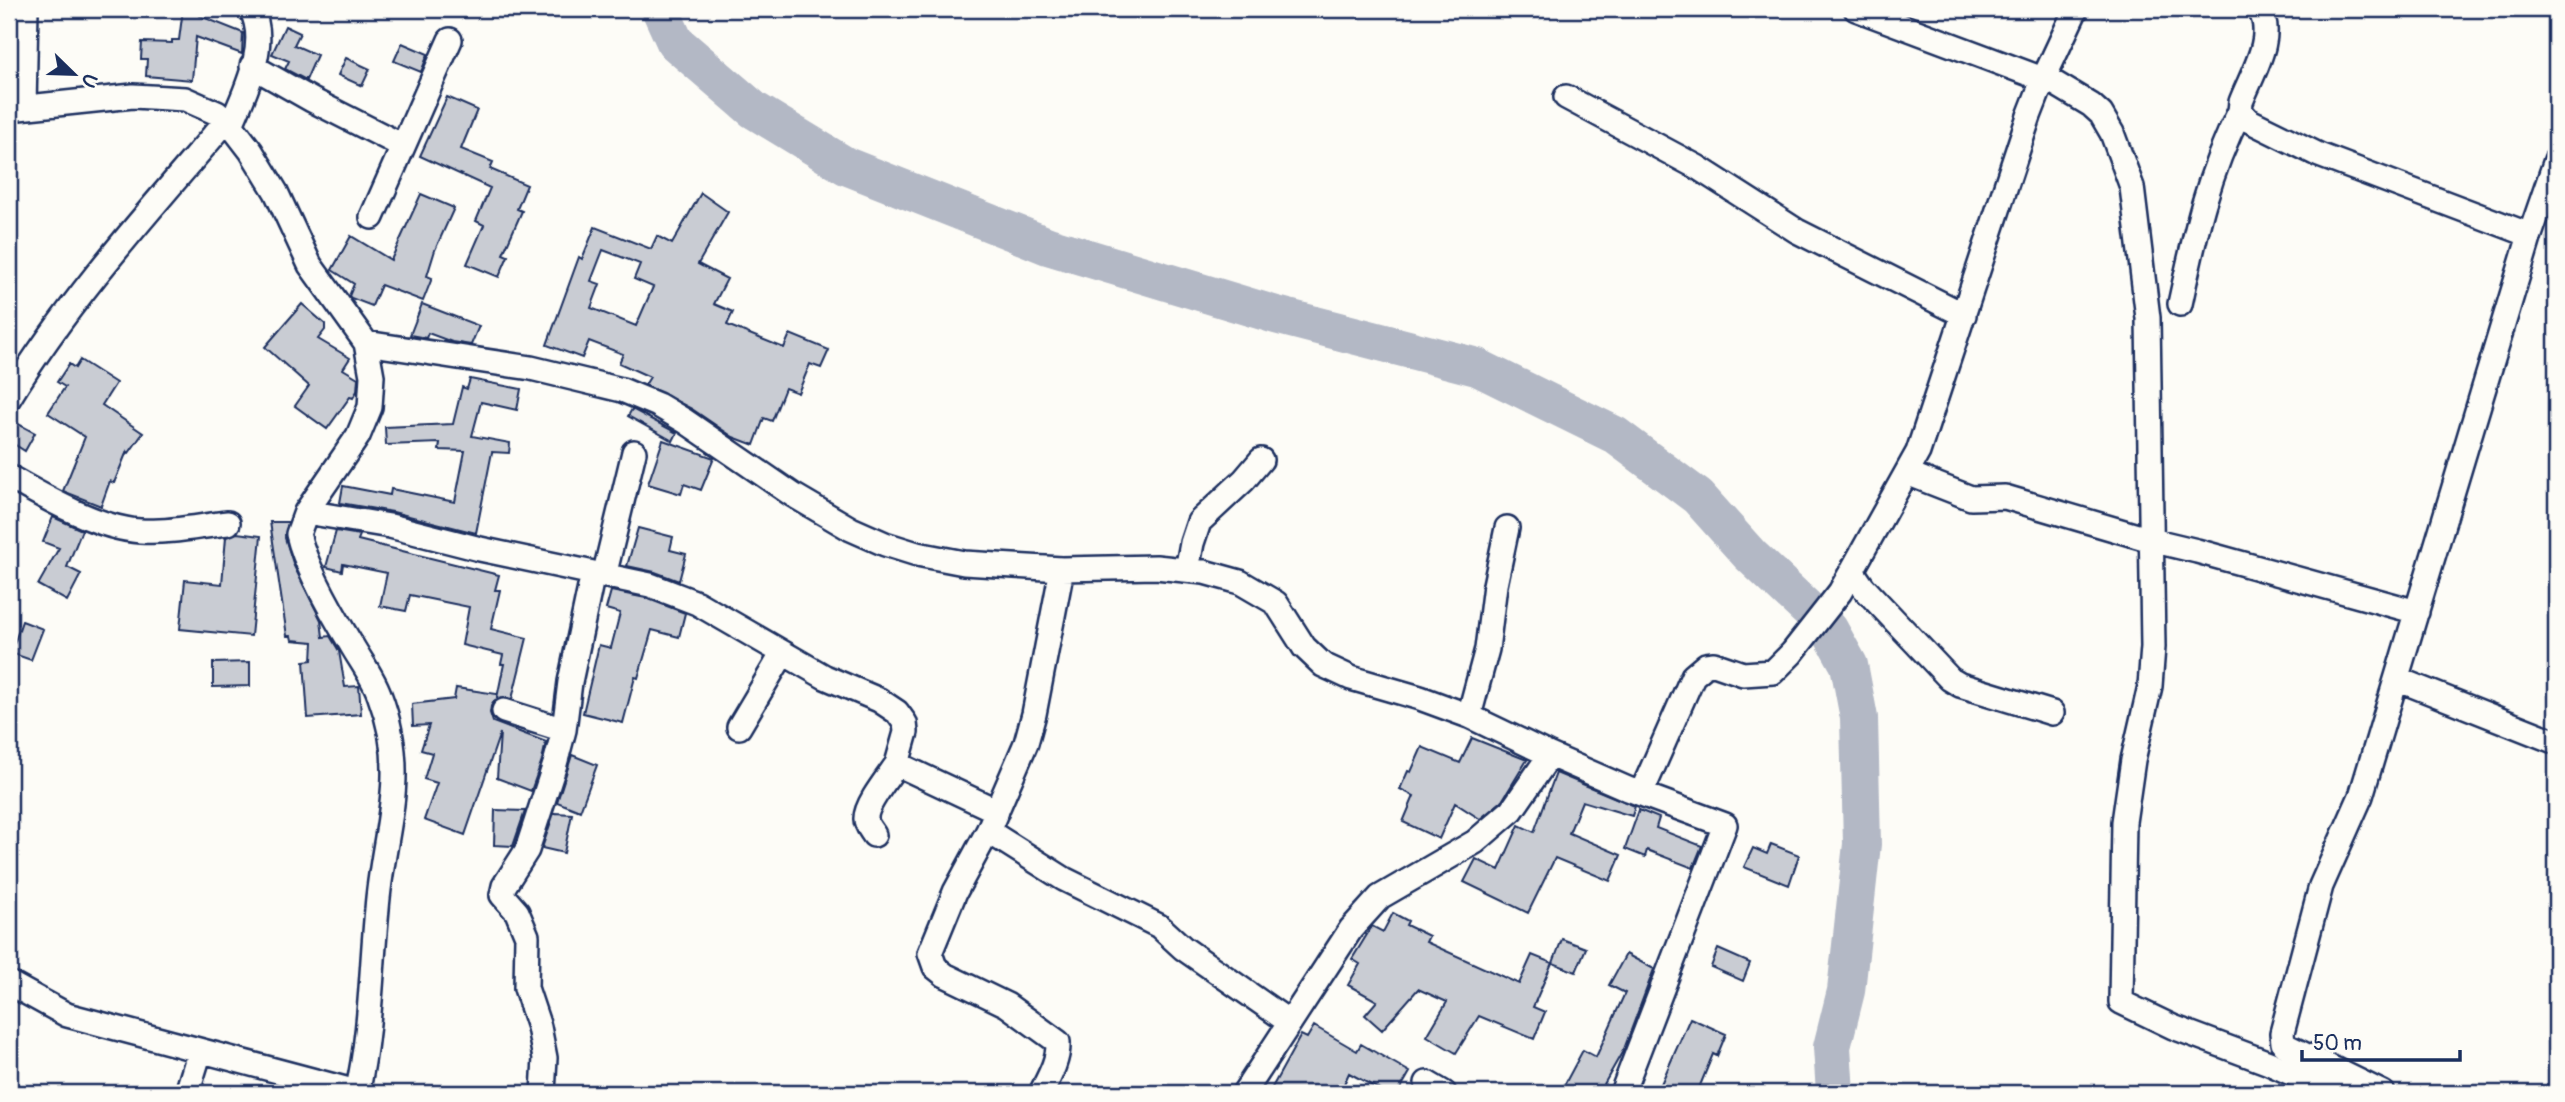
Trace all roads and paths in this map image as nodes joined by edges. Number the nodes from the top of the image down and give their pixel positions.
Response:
1 (26, 9) edge
2 (251, 9) edge
3 (1856, 9) edge
4 (2076, 9) edge
5 (2259, 9) edge
6 (450, 40) dead end
7 (253, 66) junction
8 (2043, 80) junction
9 (1566, 97) dead end
10 (16, 108) edge
11 (2240, 111) junction
12 (228, 123) junction
13 (403, 146) junction
14 (2556, 160) edge
15 (372, 218) dead end
16 (2530, 235) junction
17 (2179, 304) dead end
18 (1964, 315) junction
19 (366, 343) junction
20 (9, 398) edge
21 (634, 452) dead end
22 (1261, 460) dead end
23 (1908, 472) junction
24 (9, 477) edge
25 (306, 512) junction
26 (228, 523) dead end
27 (1507, 528) dead end
28 (2151, 540) junction
29 (1062, 569) junction
30 (1188, 570) junction
31 (1852, 571) junction
32 (599, 575) junction
33 (2417, 612) junction
34 (783, 653) junction
35 (2397, 679) junction
36 (504, 711) dead end
37 (2052, 713) dead end
38 (1469, 716) junction
39 (739, 727) dead end
40 (564, 730) junction
41 (2556, 741) edge
42 (1550, 755) junction
43 (897, 764) junction
44 (1641, 794) junction
45 (992, 821) junction
46 (874, 835) dead end
47 (9, 983) edge
48 (1289, 1021) junction
49 (200, 1051) junction
50 (357, 1092) edge
51 (187, 1093) edge
52 (543, 1093) edge
53 (1041, 1093) edge
54 (1244, 1093) edge
55 (1622, 1093) edge
56 (2335, 1093) edge
57 (2383, 1093) edge

1 - 10 street
2 - 7 street
3 - 8 street
4 - 8 street
5 - 11 street
6 - 13 street
7 - 12 street
7 - 13 street
8 - 18 street
8 - 28 street
9 - 18 street
10 - 12 street
11 - 16 street
11 - 17 street
12 - 19 street
12 - 20 street
13 - 15 street
14 - 16 street
16 - 33 street
18 - 23 street
19 - 25 street
19 - 29 street
21 - 32 street
22 - 30 street
23 - 28 street
23 - 31 street
24 - 26 street
25 - 32 street
25 - 50 street
27 - 38 street
28 - 33 street
28 - 56 street
29 - 30 street
29 - 45 street
30 - 38 street
31 - 37 street
31 - 44 street
32 - 34 street
32 - 40 street
33 - 35 street
34 - 39 street
34 - 43 street
35 - 41 street
35 - 57 street
36 - 40 street
38 - 42 street
40 - 52 street
42 - 44 street
42 - 48 street
43 - 45 street
43 - 46 street
44 - 55 street
45 - 48 street
45 - 53 street
47 - 49 street
48 - 54 street
49 - 50 street
49 - 51 street

